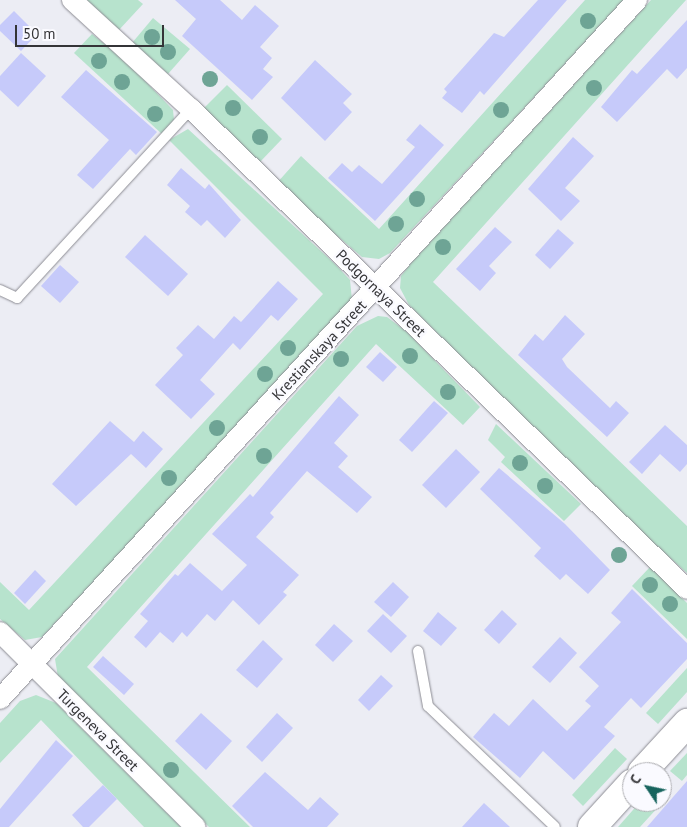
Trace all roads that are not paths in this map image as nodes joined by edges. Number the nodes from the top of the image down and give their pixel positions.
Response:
1 (72, 0) edge
2 (637, 0) edge
3 (191, 109) junction
4 (377, 288) junction
5 (0, 290) edge
6 (687, 589) edge
7 (0, 632) edge
8 (418, 651) dead end
9 (32, 664) junction
10 (0, 699) edge
11 (687, 723) edge
12 (651, 762) edge
13 (622, 794) edge
14 (196, 827) edge
15 (555, 827) edge
16 (592, 827) edge

1 - 3 street, Podgornaya Street
2 - 4 street, Krestianskaya Street
3 - 4 street, Podgornaya Street
3 - 5 lane
4 - 6 street, Podgornaya Street
4 - 9 street, Krestianskaya Street
7 - 9 street, Turgeneva Street
8 - 15 lane
9 - 10 street, Krestianskaya Street
9 - 14 street, Turgeneva Street
11 - 12 street
13 - 16 street

